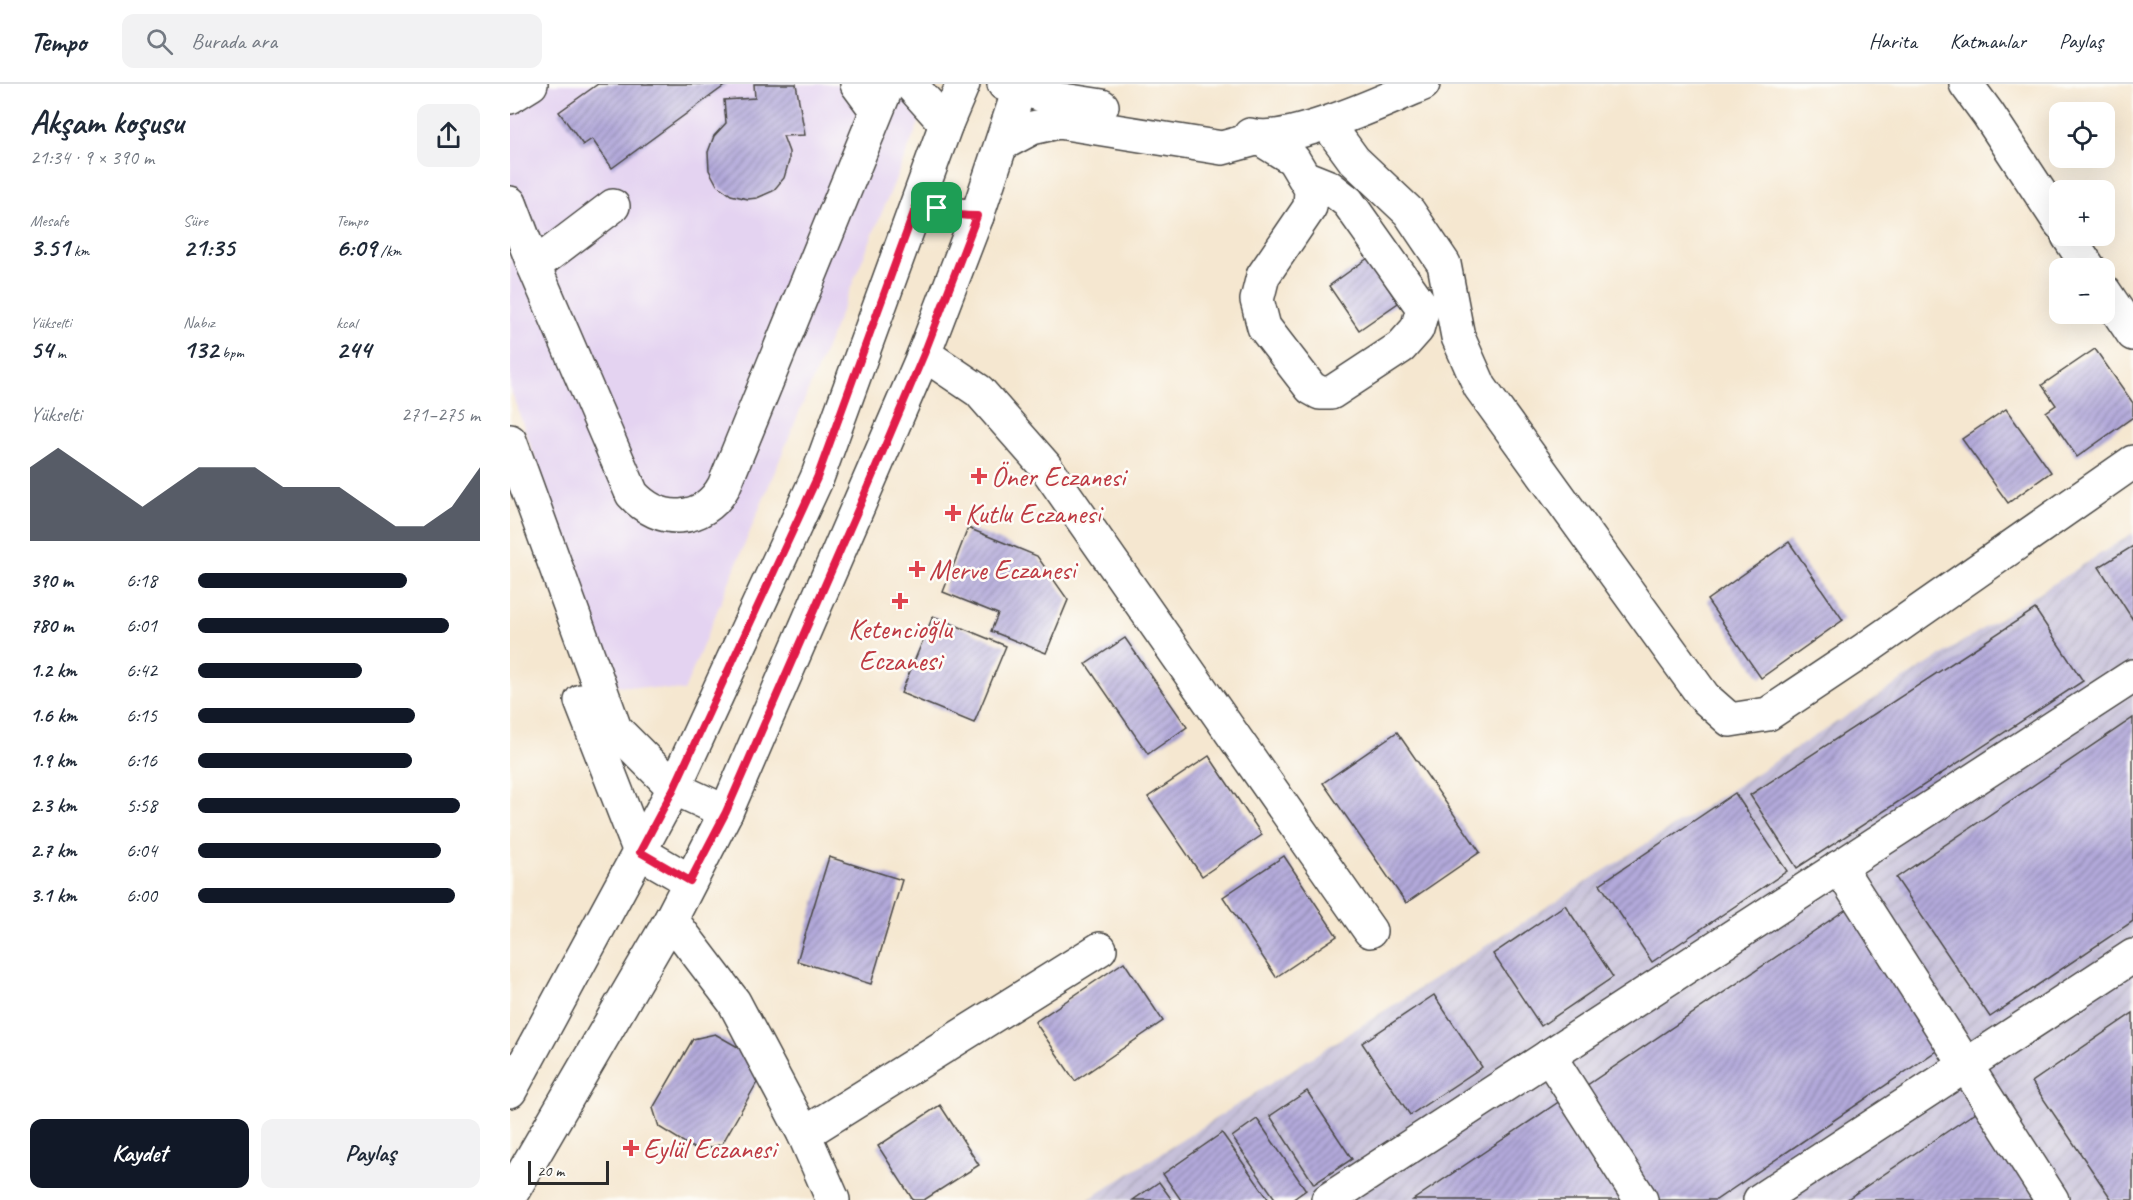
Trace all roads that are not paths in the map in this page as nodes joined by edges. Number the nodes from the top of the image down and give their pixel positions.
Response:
1 (531, 84) edge
2 (857, 84) edge
3 (886, 84) edge
4 (910, 84) edge
5 (963, 84) edge
6 (1423, 84) edge
7 (1966, 84) edge
8 (1015, 86) edge
9 (510, 97) edge
10 (1327, 123) junction
11 (946, 124) junction
12 (1259, 138) junction
13 (1002, 144) junction
14 (1304, 177) junction
15 (922, 190) junction
16 (510, 203) edge
17 (613, 206) dead end
18 (2049, 206) edge
19 (977, 216) junction
20 (534, 266) junction
21 (2115, 307) edge
22 (2133, 334) edge
23 (924, 354) junction
24 (510, 441) edge
25 (2133, 462) edge
26 (510, 505) edge
27 (2133, 676) edge
28 (674, 788) junction
29 (726, 812) junction
30 (640, 852) junction
31 (1839, 867) junction
32 (690, 881) junction
33 (671, 919) junction
34 (1370, 931) dead end
35 (1100, 949) dead end
36 (2133, 956) edge
37 (1549, 1056) junction
38 (1966, 1065) junction
39 (510, 1091) edge
40 (804, 1134) junction
41 (510, 1196) edge
42 (833, 1200) edge
43 (1328, 1200) edge
44 (1641, 1200) edge
45 (1760, 1200) edge
46 (2052, 1200) edge

1 - 9 street
2 - 3 street
3 - 20 street
4 - 11 street
5 - 11 street
6 - 10 street
7 - 18 street
8 - 12 street
8 - 13 street
10 - 12 street
10 - 25 street
11 - 15 street
12 - 13 street
12 - 14 street
13 - 19 street
14 - 14 street
15 - 19 street
15 - 28 street
16 - 20 street
17 - 20 street
19 - 23 street
21 - 22 street
23 - 29 street
23 - 34 street
24 - 28 street
26 - 30 street
27 - 31 street
28 - 29 street
28 - 30 street
29 - 32 street
30 - 32 street
30 - 39 street
31 - 37 street
31 - 38 street
32 - 33 street
33 - 40 street
33 - 41 street
35 - 40 street
36 - 38 street
37 - 43 street
37 - 44 street
38 - 45 street
38 - 46 street
40 - 42 street

